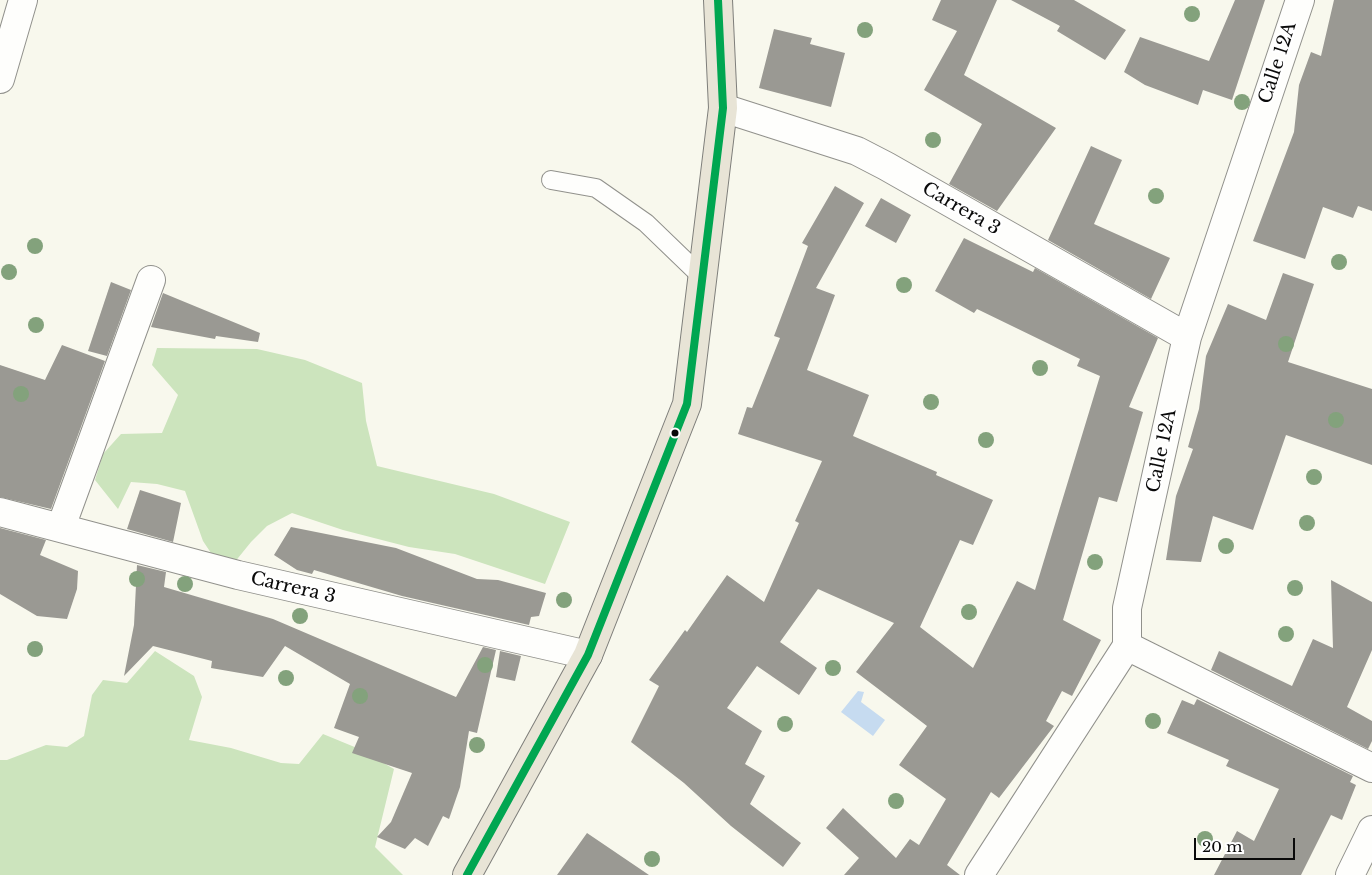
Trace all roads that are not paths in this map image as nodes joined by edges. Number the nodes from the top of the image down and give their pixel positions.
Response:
1 (23, 0) edge
2 (718, 0) edge
3 (1300, 0) edge
4 (0, 79) edge
5 (723, 108) junction
6 (552, 180) dead end
7 (702, 277) junction
8 (151, 280) dead end
9 (1187, 337) junction
10 (0, 512) edge
11 (62, 527) junction
12 (1126, 646) junction
13 (588, 655) junction
14 (1372, 768) edge
15 (1372, 830) edge
16 (467, 875) edge
17 (979, 875) edge
18 (1350, 875) edge

1 - 4 street
2 - 5 highway
3 - 9 street, Calle 12A
5 - 7 highway
5 - 9 street, Carrera 3
6 - 7 lane
7 - 13 highway
8 - 11 street
9 - 12 street, Calle 12A
10 - 11 street, Carrera 3
11 - 13 street, Carrera 3
12 - 14 street
12 - 17 street
13 - 16 highway
15 - 18 street

